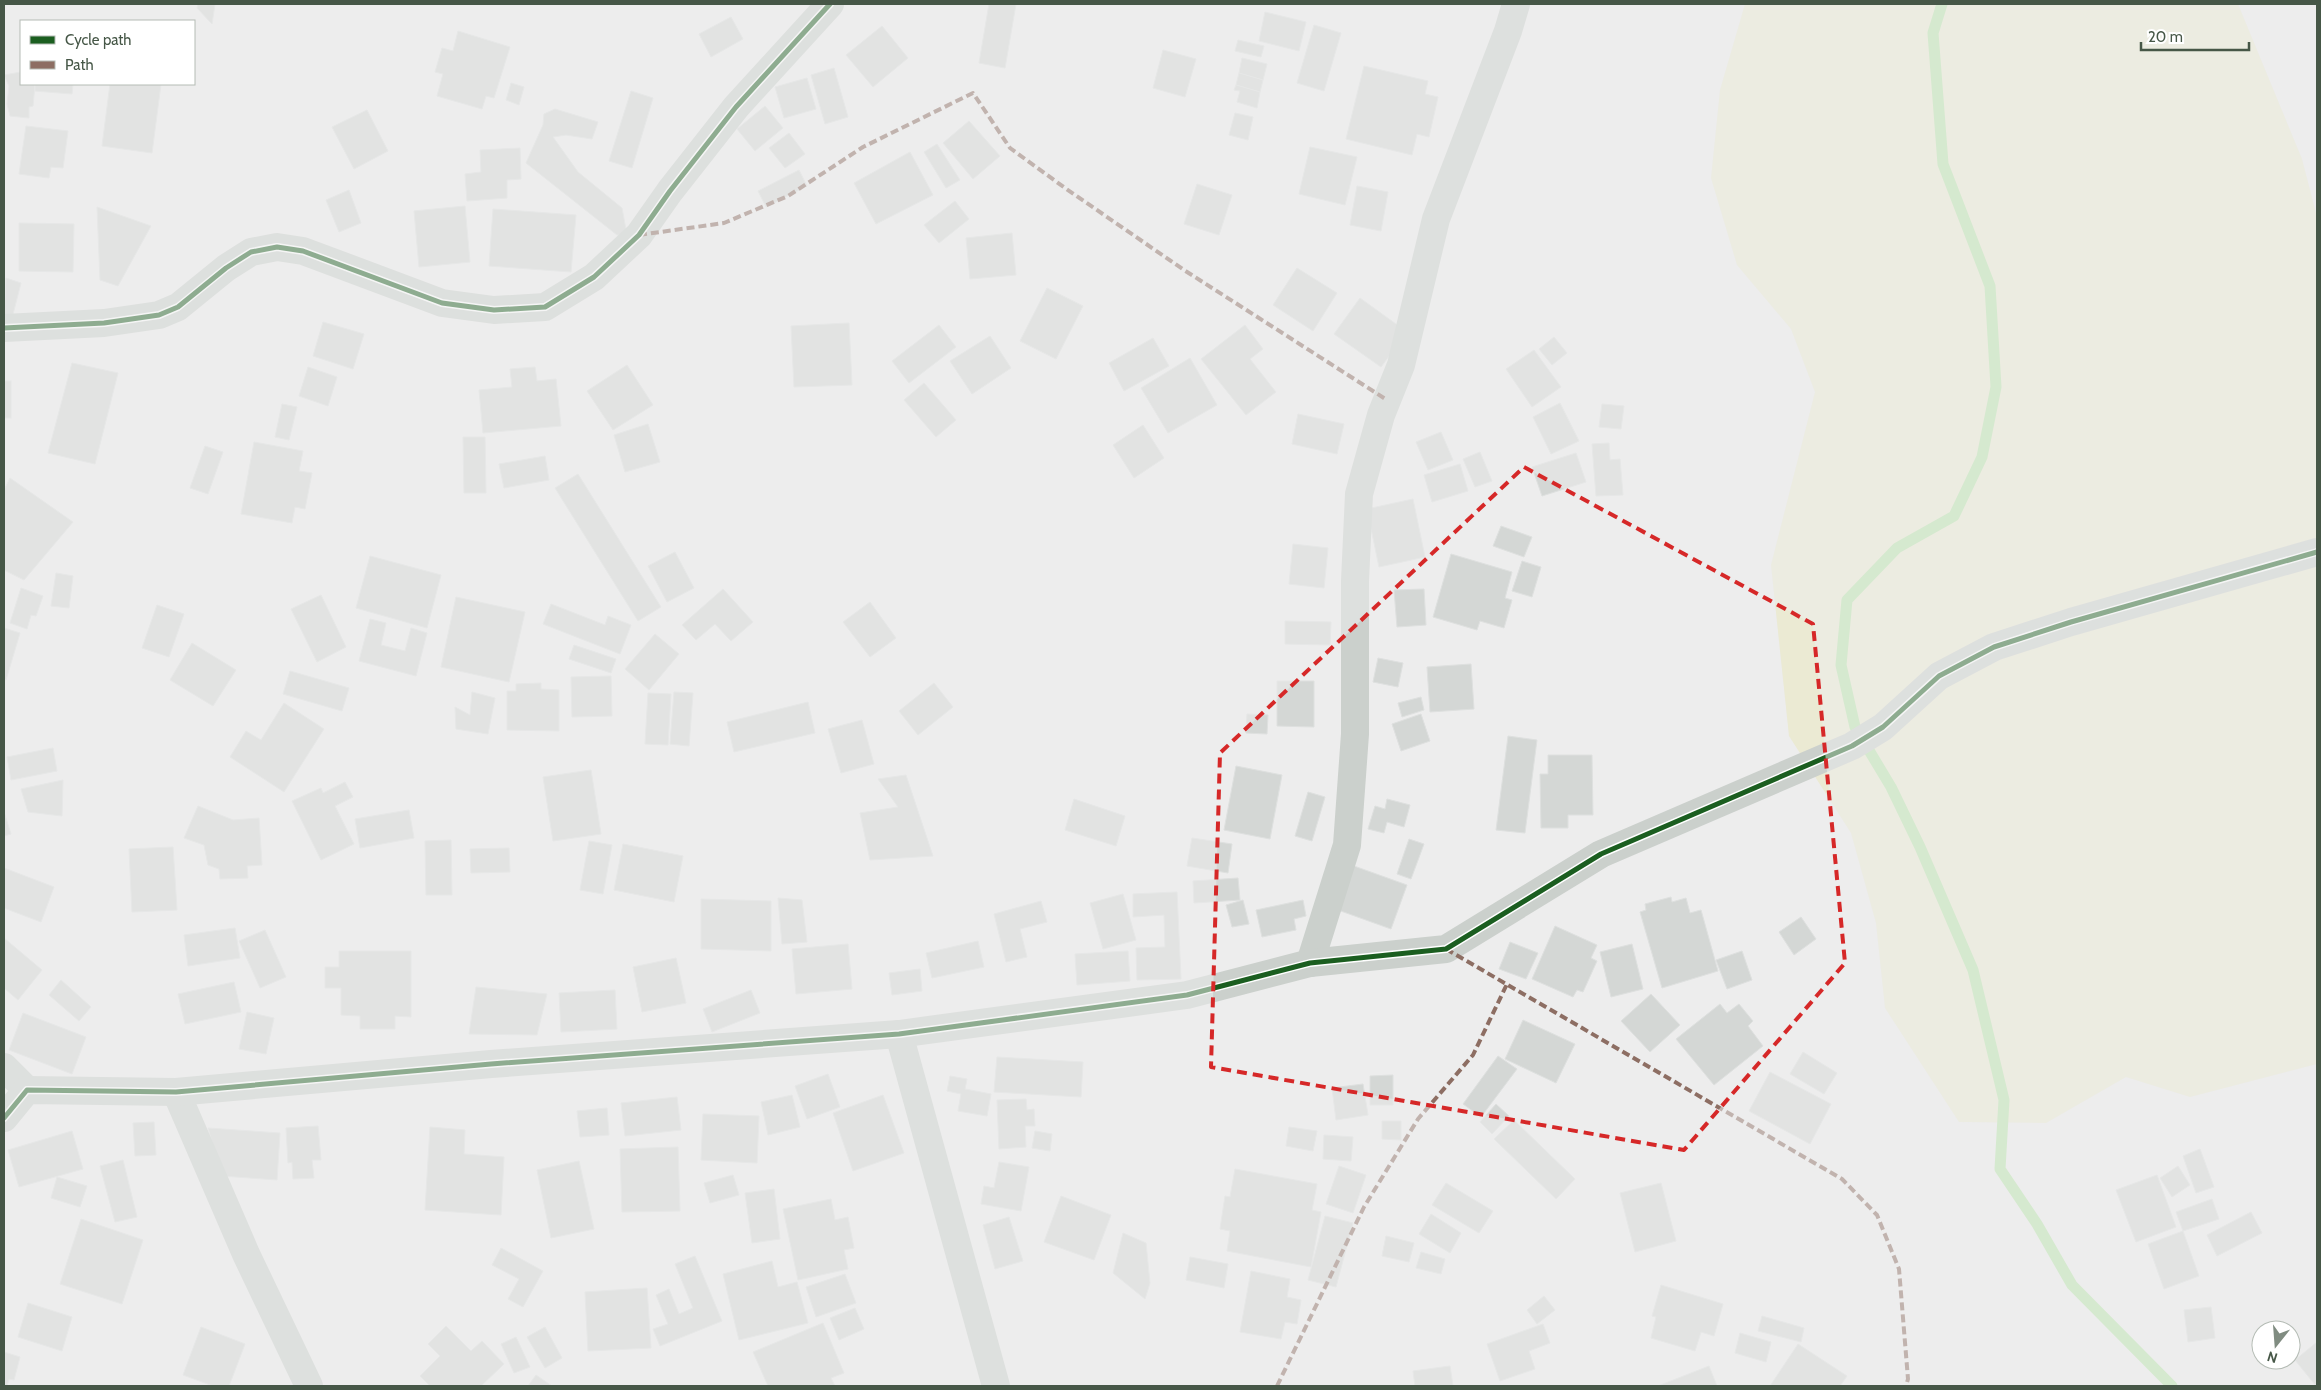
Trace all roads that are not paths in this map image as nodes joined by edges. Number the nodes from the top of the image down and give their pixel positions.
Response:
1 (830, 4) edge
2 (1516, 4) edge
3 (4, 328) edge
4 (2317, 552) edge
5 (1310, 963) junction
6 (899, 1034) junction
7 (4, 1067) edge
8 (27, 1090) junction
9 (176, 1092) junction
10 (4, 1118) edge
11 (309, 1386) edge
12 (996, 1386) edge

1 - 3 street
2 - 5 street
4 - 5 street
5 - 6 street
6 - 9 street
6 - 12 street
7 - 8 street
8 - 9 street
8 - 10 street
9 - 11 street

